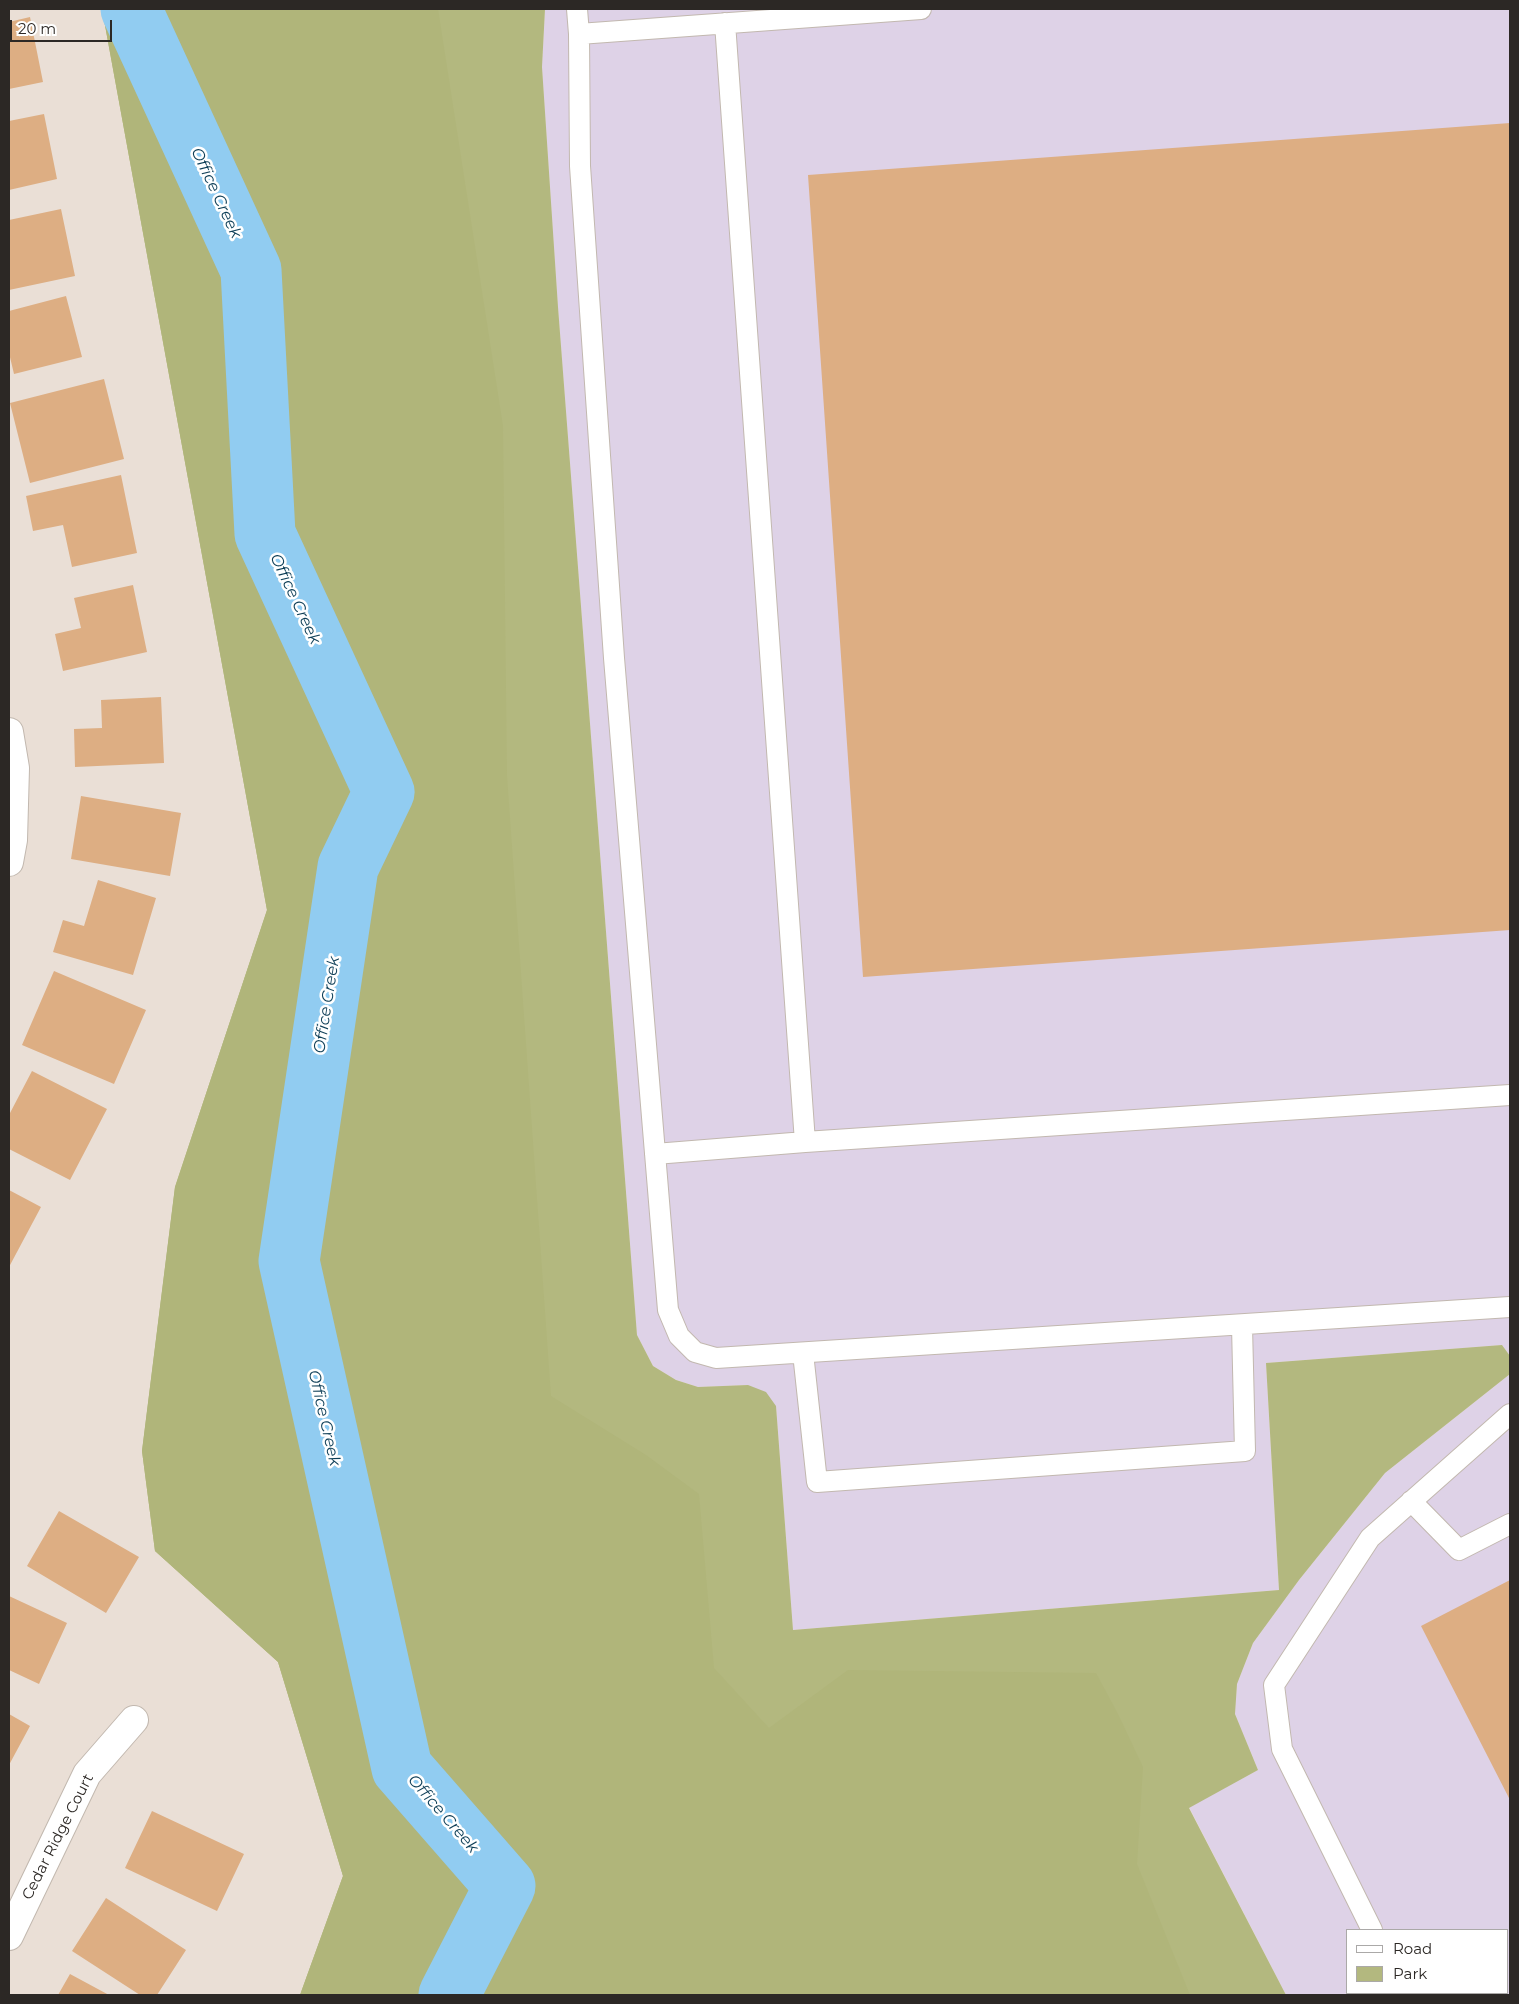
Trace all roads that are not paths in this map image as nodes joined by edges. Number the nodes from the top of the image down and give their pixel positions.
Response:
1 (577, 9) edge
2 (921, 9) edge
3 (725, 23) junction
4 (579, 34) junction
5 (9, 732) edge
6 (10, 847) edge
7 (1510, 1095) edge
8 (805, 1142) junction
9 (655, 1154) junction
10 (1510, 1307) edge
11 (1242, 1326) junction
12 (803, 1353) junction
13 (1510, 1414) edge
14 (1411, 1501) junction
15 (1510, 1524) edge
16 (134, 1720) dead end
17 (1372, 1929) edge
18 (9, 1936) edge

1 - 4 lane
2 - 3 lane
3 - 4 lane
3 - 8 lane
4 - 9 lane
5 - 6 street
7 - 8 lane
8 - 9 lane
9 - 12 lane
10 - 11 lane
11 - 12 lane
11 - 12 lane
13 - 14 lane
14 - 15 lane
14 - 17 lane
16 - 18 street, Cedar Ridge Court

